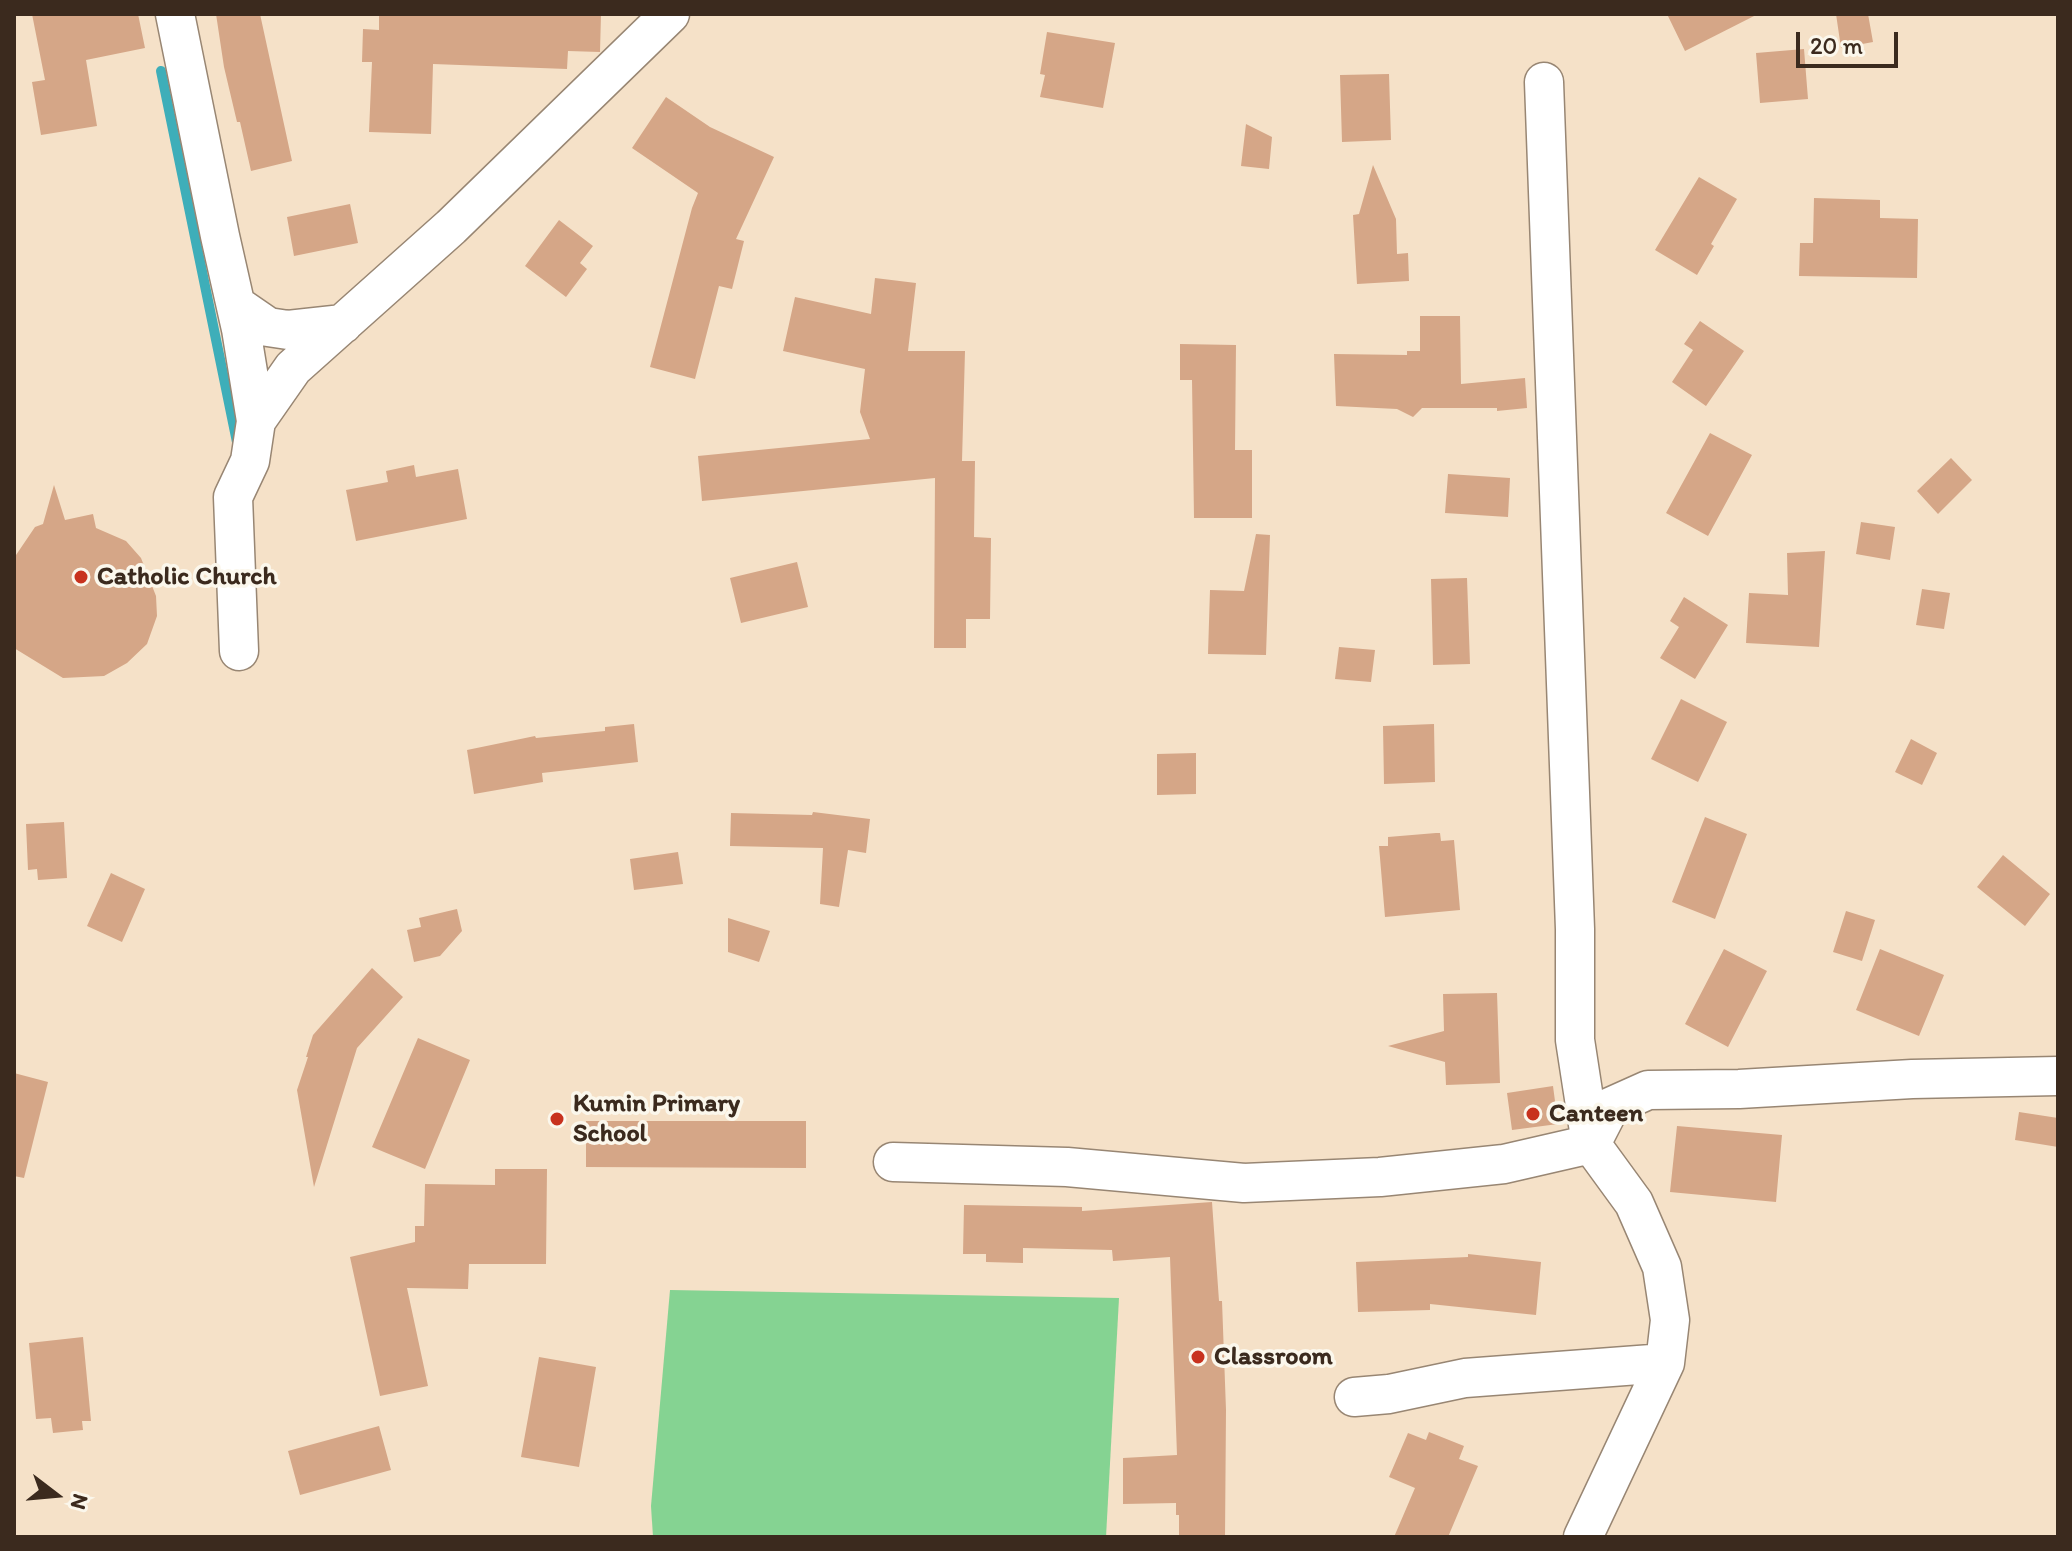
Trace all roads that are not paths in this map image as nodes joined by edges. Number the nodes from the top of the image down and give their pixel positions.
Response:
1 (175, 14) edge
2 (670, 14) edge
3 (1544, 82) dead end
4 (236, 305) junction
5 (343, 324) junction
6 (256, 421) junction
7 (239, 651) dead end
8 (2058, 1076) edge
9 (1591, 1144) junction
10 (893, 1162) dead end
11 (1665, 1363) junction
12 (1354, 1397) dead end
13 (1583, 1537) edge

1 - 4 street
2 - 5 street
3 - 9 street
4 - 5 street
4 - 6 street
5 - 6 street
6 - 7 street
8 - 9 street
9 - 10 street
9 - 11 street
11 - 12 street
11 - 13 street

